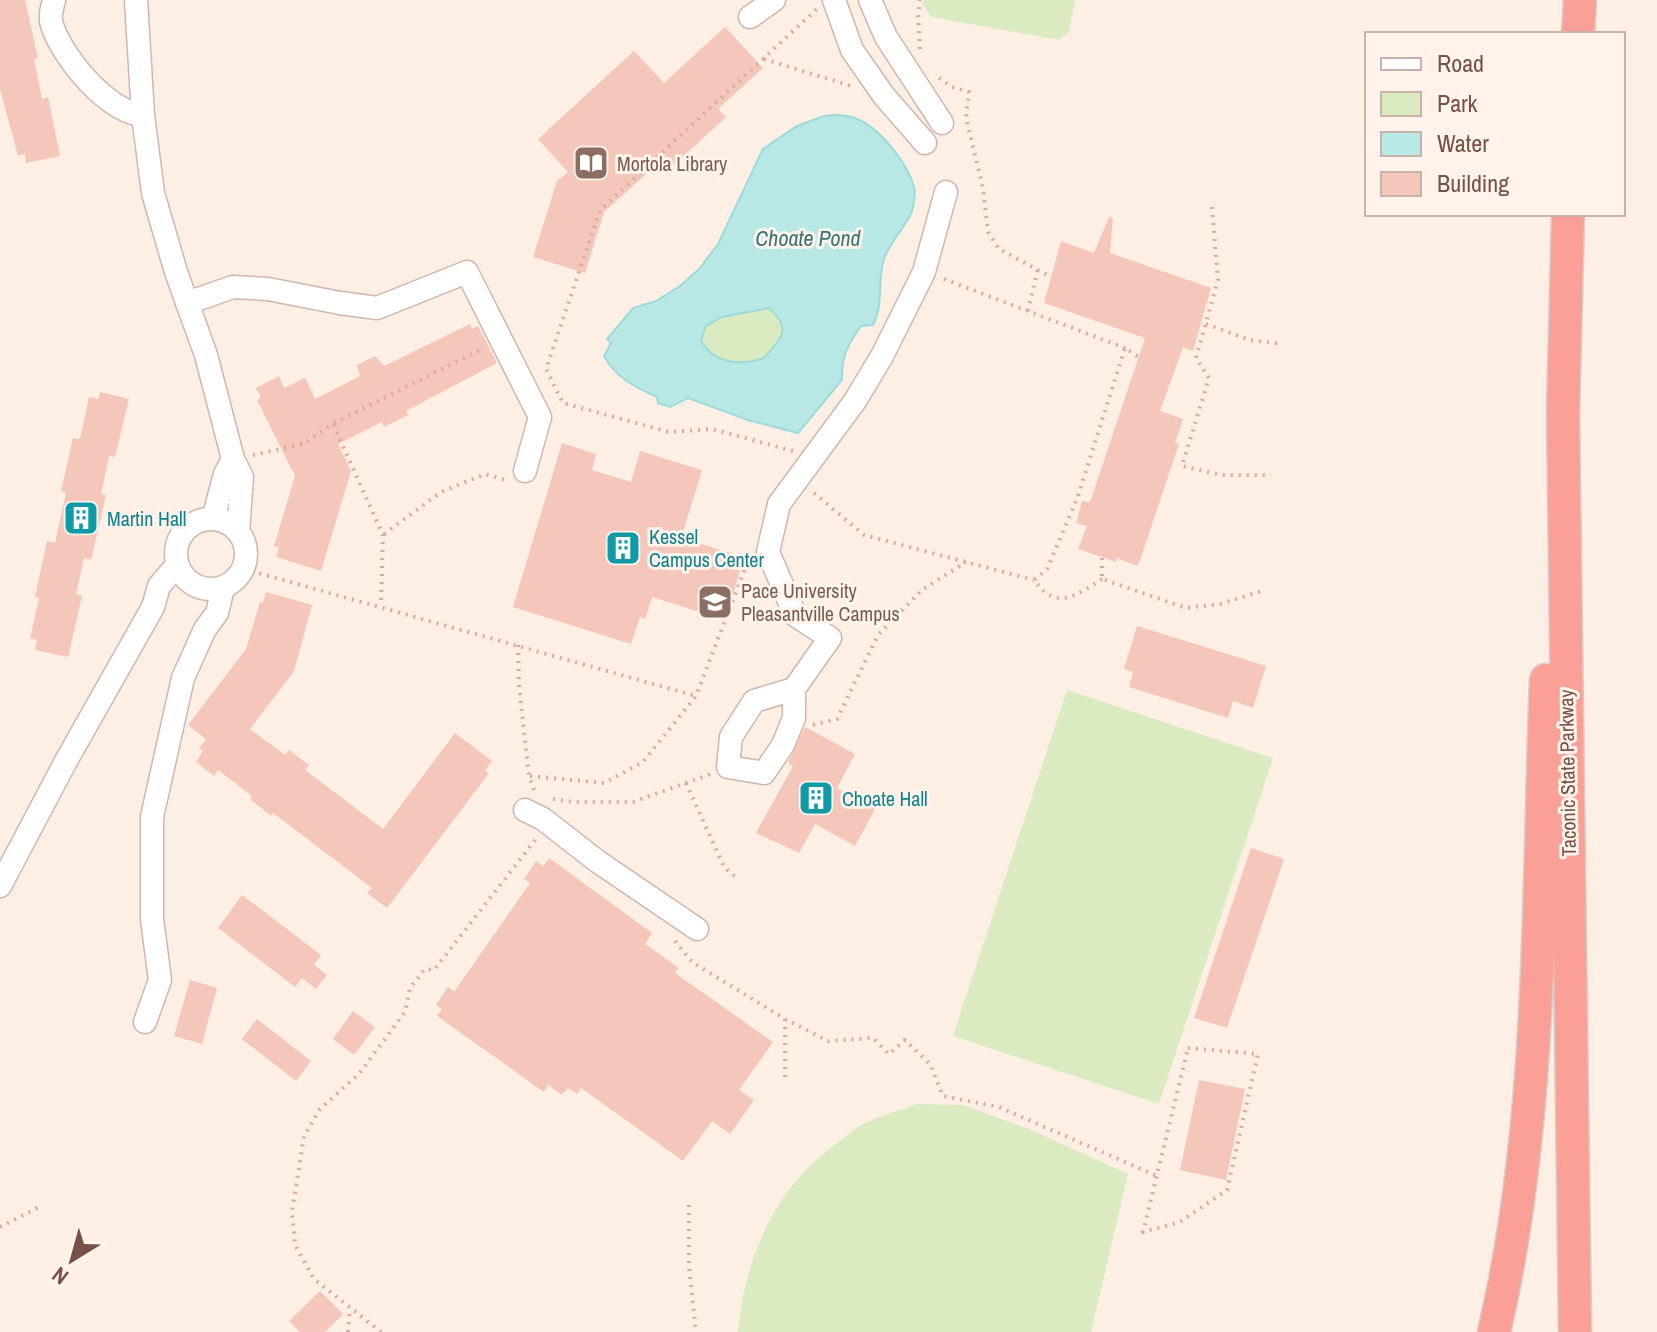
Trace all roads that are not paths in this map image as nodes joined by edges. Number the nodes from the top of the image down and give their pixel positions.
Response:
1 (54, 0) edge
2 (136, 0) edge
3 (774, 0) edge
4 (834, 0) edge
5 (870, 0) edge
6 (1580, 0) edge
7 (750, 17) dead end
8 (1578, 32) edge
9 (143, 115) junction
10 (942, 123) dead end
11 (925, 143) dead end
12 (946, 192) dead end
13 (1568, 216) edge
14 (187, 303) junction
15 (233, 459) junction
16 (520, 477) road end
17 (1564, 486) junction
18 (213, 519) junction
19 (238, 532) junction
20 (177, 565) junction
21 (205, 587) junction
22 (153, 607) junction
23 (794, 689) junction
24 (532, 807) road end
25 (0, 886) edge
26 (697, 929) dead end
27 (145, 1022) dead end
28 (1494, 1332) edge
29 (1575, 1332) edge

1 - 9 street
2 - 9 street
3 - 7 street
4 - 11 street
5 - 10 street
6 - 8 highway
9 - 14 street
12 - 23 street
13 - 17 highway, Taconic State Parkway
14 - 15 street
14 - 16 street
15 - 18 street
15 - 19 street
17 - 28 highway
17 - 29 highway, Taconic State Parkway
18 - 19 street
18 - 20 street
19 - 21 street
20 - 21 street
20 - 22 street
21 - 22 street
21 - 27 street
22 - 25 street
23 - 23 street
24 - 26 street

